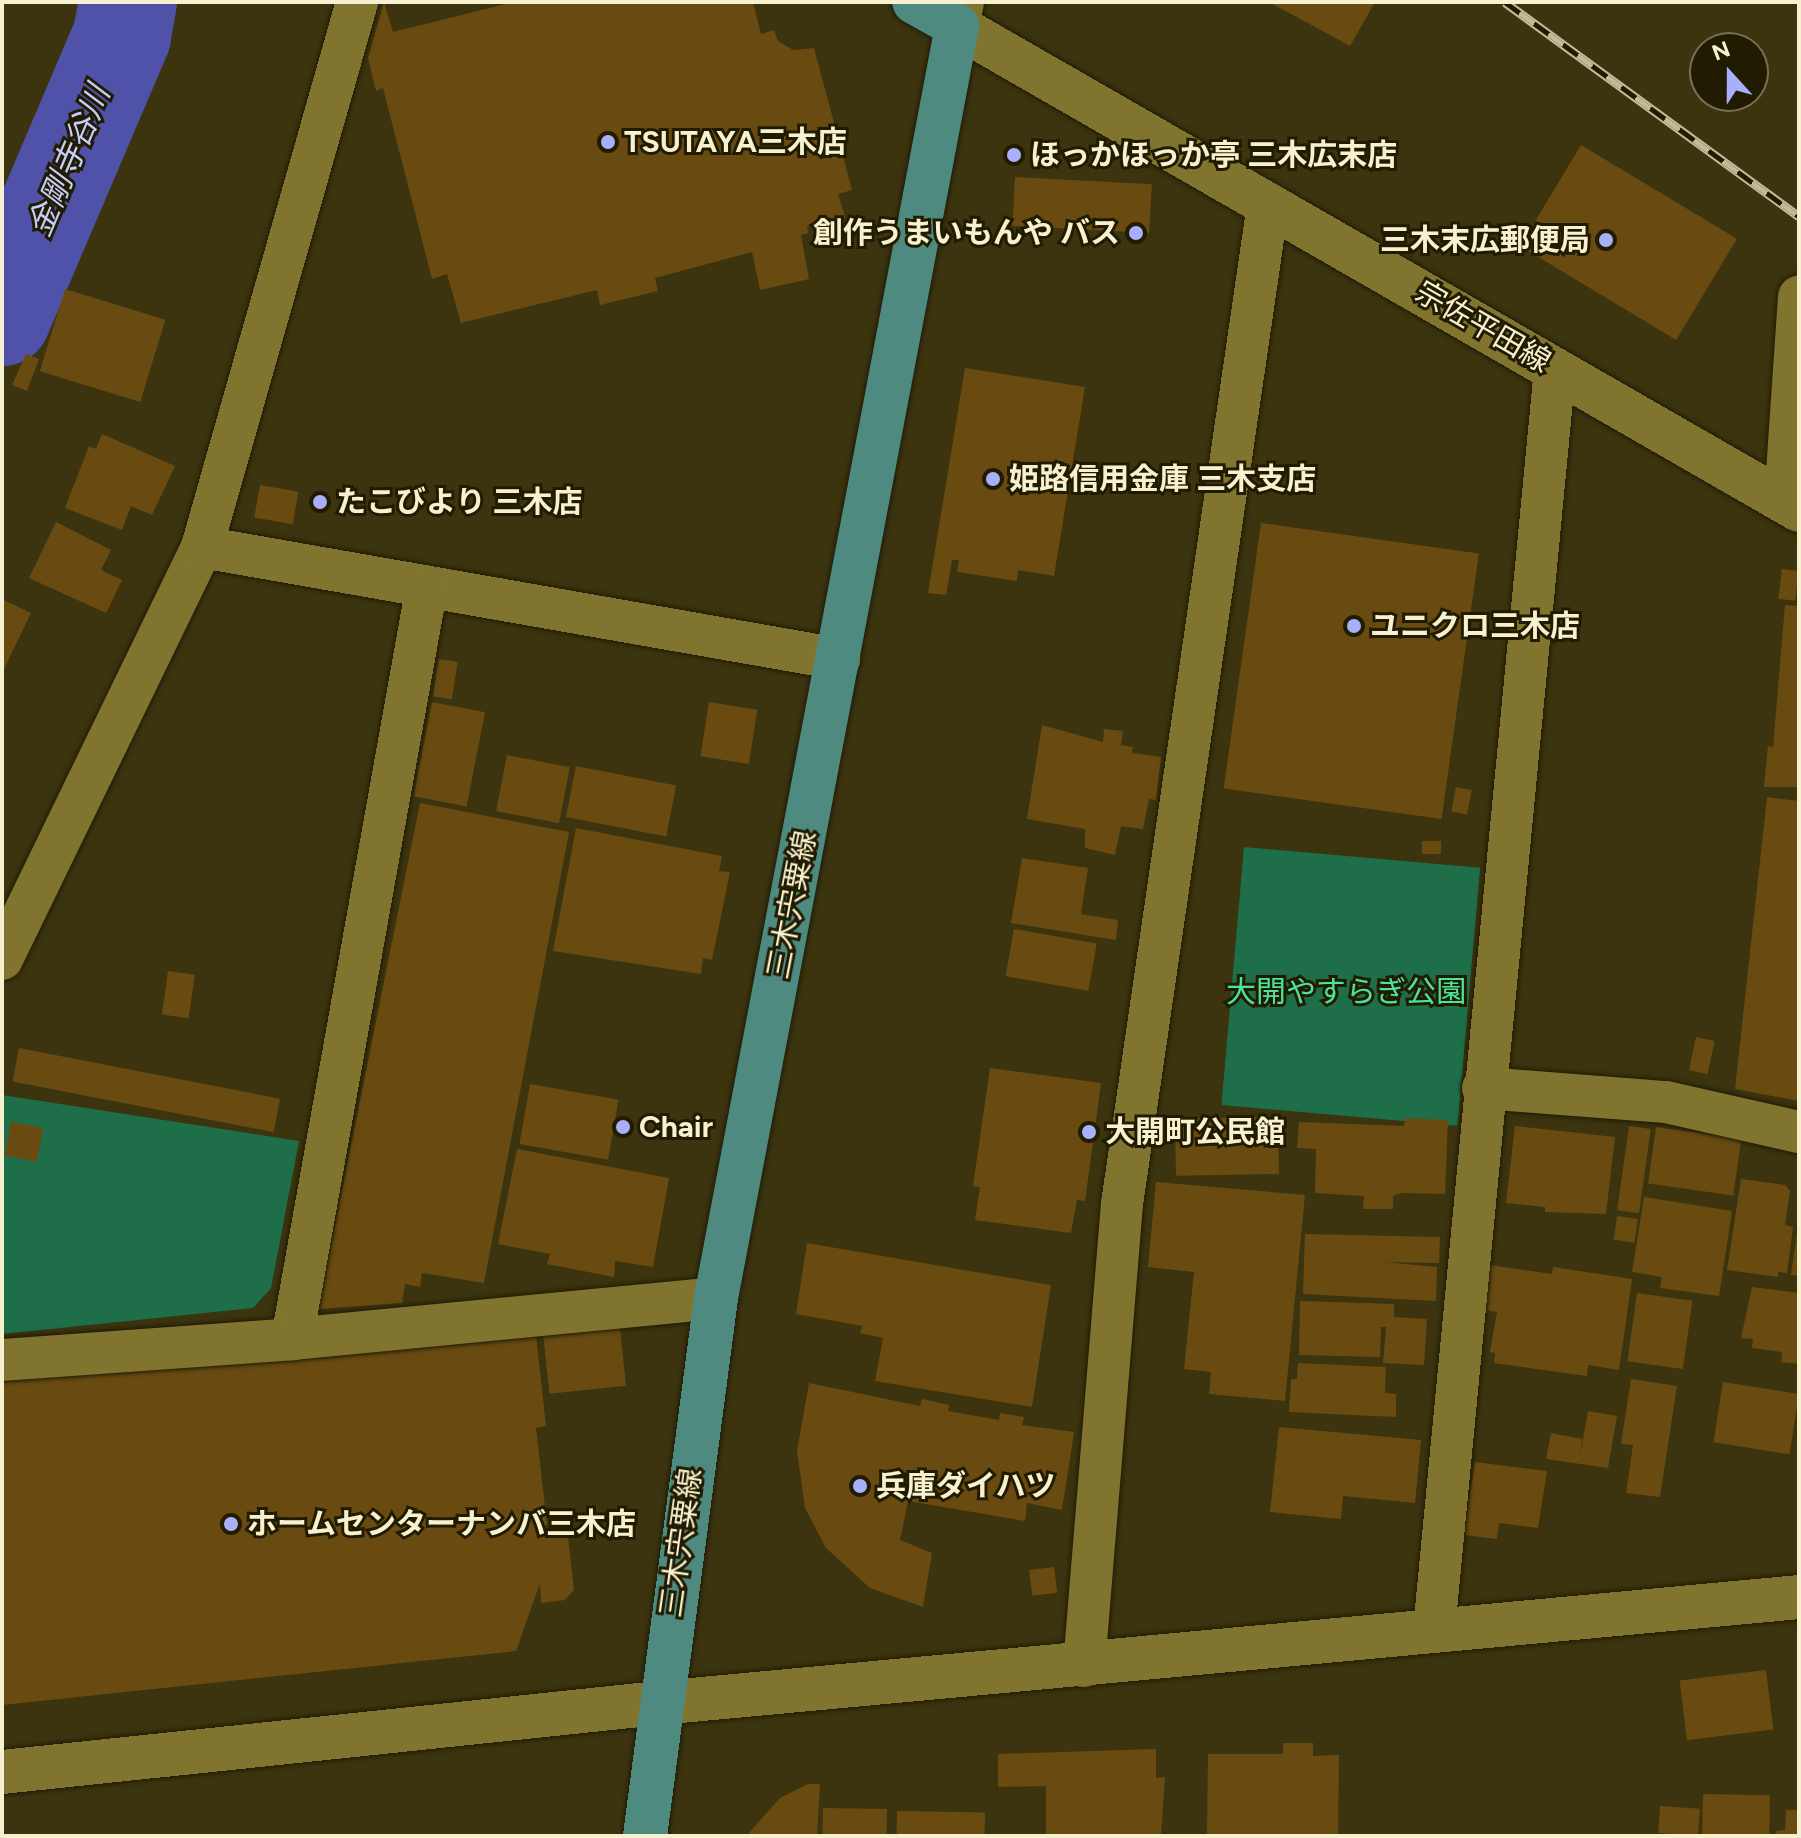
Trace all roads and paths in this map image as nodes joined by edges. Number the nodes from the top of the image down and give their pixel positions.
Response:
1 (357, 2) edge
2 (914, 2) edge
3 (960, 14) edge
4 (1268, 204) junction
5 (1799, 296) edge
6 (1555, 369) junction
7 (1792, 506) edge
8 (202, 547) junction
9 (426, 591) junction
10 (839, 659) junction
11 (2, 959) edge
12 (1483, 1088) junction
13 (1799, 1132) edge
14 (716, 1298) junction
15 (292, 1339) junction
16 (2, 1360) edge
17 (1799, 1597) edge
18 (1434, 1630) junction
19 (1084, 1666) junction
20 (659, 1703) junction
21 (2, 1772) edge
22 (645, 1836) edge

1 - 8 street
2 - 3 main road
3 - 4 street, 宗佐平田線
3 - 10 main road, 三木宍粟線
4 - 6 street, 宗佐平田線
4 - 19 street
5 - 7 street
6 - 7 street, 宗佐平田線
6 - 12 street
8 - 9 street
8 - 11 street
9 - 10 street
9 - 15 street
10 - 14 main road, 三木宍粟線
12 - 13 street
12 - 18 street
14 - 15 street
14 - 20 main road, 三木宍粟線
15 - 16 street
17 - 18 street
18 - 19 street
19 - 20 street
20 - 21 street
20 - 22 main road, 三木宍粟線

